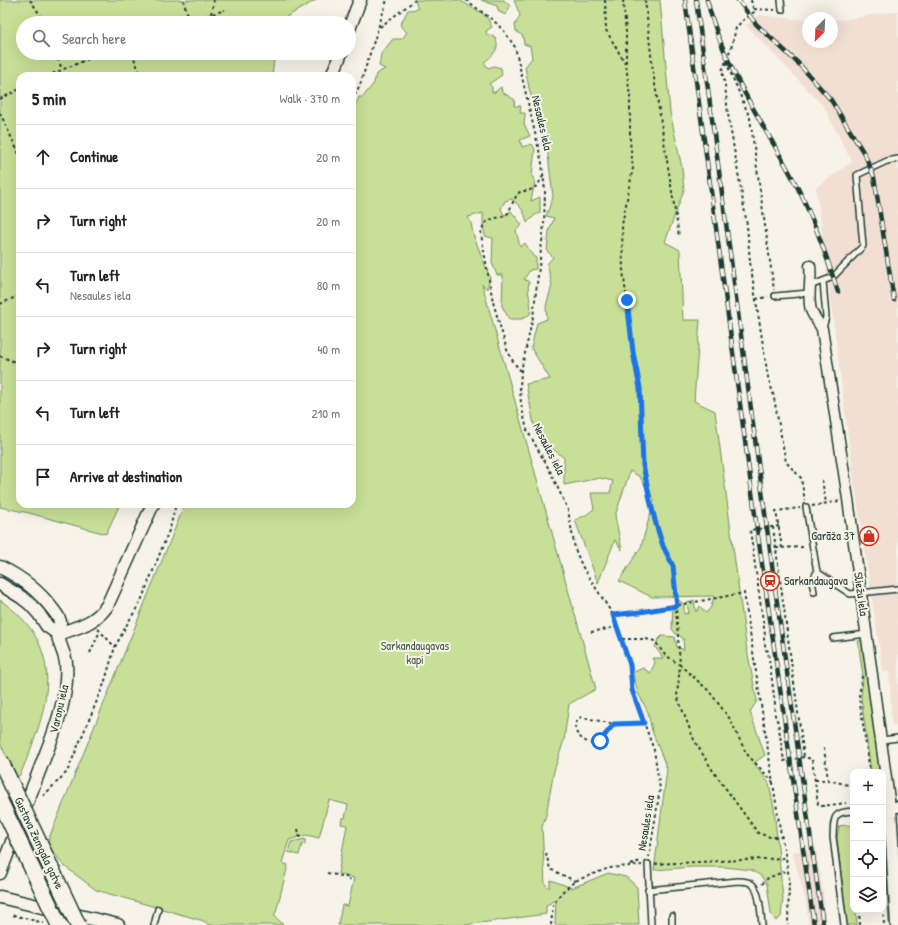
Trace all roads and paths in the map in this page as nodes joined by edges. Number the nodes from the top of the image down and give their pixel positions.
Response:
1 (30, 0) edge
2 (183, 0) edge
3 (214, 0) edge
4 (360, 0) edge
5 (387, 0) edge
6 (415, 0) edge
7 (466, 0) edge
8 (605, 0) edge
9 (623, 0) edge
10 (645, 0) edge
11 (751, 0) edge
12 (781, 0) edge
13 (754, 9) junction
14 (225, 10) dead end
15 (782, 10) joint
16 (210, 15) junction
17 (40, 16) edge
18 (188, 16) edge
19 (207, 16) edge
20 (354, 16) edge
21 (379, 28) junction
22 (58, 60) edge
23 (84, 60) edge
24 (135, 60) edge
25 (338, 60) edge
26 (725, 60) junction
27 (626, 64) junction
28 (62, 69) junction
29 (56, 72) edge
30 (139, 72) edge
31 (333, 72) edge
32 (16, 91) edge
33 (356, 92) edge
34 (0, 99) edge
35 (0, 113) edge
36 (16, 147) edge
37 (898, 159) edge
38 (544, 175) junction
39 (679, 236) dead end
40 (810, 266) dead end
41 (823, 281) junction
42 (810, 290) junction
43 (775, 296) junction
44 (16, 297) edge
45 (756, 299) junction
46 (0, 304) edge
47 (822, 329) junction
48 (0, 356) edge
49 (16, 362) edge
50 (521, 371) junction
51 (822, 480) dead end
52 (826, 503) dead end
53 (806, 507) joint
54 (151, 508) edge
55 (175, 508) edge
56 (773, 526) junction
57 (779, 526) dead end
58 (812, 547) junction
59 (776, 548) junction
60 (0, 567) edge
61 (817, 572) junction
62 (0, 584) edge
63 (898, 589) edge
64 (814, 592) dead end
65 (861, 593) junction
66 (677, 606) junction
67 (613, 615) junction
68 (92, 621) junction
69 (617, 627) junction
70 (100, 631) junction
71 (591, 632) dead end
72 (58, 634) junction
73 (867, 634) junction
74 (833, 638) dead end
75 (621, 639) junction
76 (115, 647) junction
77 (90, 653) dead end
78 (680, 665) junction
79 (861, 670) dead end
80 (644, 723) junction
81 (614, 724) junction
82 (898, 738) edge
83 (882, 740) junction
84 (824, 748) dead end
85 (804, 757) junction
86 (0, 760) edge
87 (870, 769) edge
88 (815, 780) junction
89 (828, 780) junction
90 (773, 782) junction
91 (850, 785) edge
92 (42, 796) dead end
93 (0, 800) edge
94 (850, 803) edge
95 (890, 807) edge
96 (850, 811) edge
97 (895, 826) edge
98 (298, 829) dead end
99 (782, 837) junction
100 (300, 838) dead end
101 (546, 853) dead end
102 (649, 857) junction
103 (786, 858) junction
104 (648, 864) junction
105 (628, 867) junction
106 (788, 870) junction
107 (0, 873) edge
108 (327, 873) dead end
109 (349, 880) dead end
110 (575, 881) junction
111 (762, 884) dead end
112 (648, 890) junction
113 (0, 897) edge
114 (158, 909) dead end
115 (897, 912) edge
116 (859, 913) edge
117 (883, 913) edge
118 (13, 915) dead end
119 (672, 916) dead end
120 (51, 925) edge
121 (59, 925) edge
122 (78, 925) edge
123 (118, 925) edge
124 (154, 925) edge
125 (551, 925) edge
126 (651, 925) edge
127 (672, 925) edge
128 (762, 925) edge
129 (788, 925) edge
130 (844, 925) edge
131 (860, 925) edge
132 (884, 925) edge
133 (897, 925) edge

1 - 17 path
2 - 18 path
3 - 16 path
4 - 20 street
5 - 21 path
6 - 21 path
7 - 38 path, Nesaules iela
8 - 27 path
9 - 27 path
10 - 39 path
11 - 13 path
12 - 15 lane
13 - 15 path
13 - 26 path
14 - 16 path
16 - 19 path
21 - 33 path
22 - 28 path
23 - 28 path
24 - 30 path
25 - 31 street
26 - 43 path
26 - 45 path
27 - 66 path
28 - 29 path
32 - 34 path
35 - 36 path
37 - 41 lane
38 - 50 path, Nesaules iela
38 - 50 path
40 - 42 street, Sliežu iela
41 - 42 lane
41 - 47 lane
42 - 43 lane
42 - 47 street, Sliežu iela
43 - 45 path
44 - 46 path
45 - 53 path
47 - 65 street, Sliežu iela
48 - 49 path
50 - 67 path, Nesaules iela
51 - 52 path
53 - 58 lane
54 - 68 street
55 - 76 path
56 - 57 path
56 - 59 path
56 - 85 path
58 - 59 path
58 - 61 lane
59 - 85 path
60 - 72 street
61 - 64 lane
61 - 65 lane
62 - 72 street
63 - 65 lane
65 - 73 street, Sliežu iela
66 - 67 path
66 - 78 path
66 - 90 path
67 - 69 path, Nesaules iela
68 - 70 path
68 - 72 street
69 - 71 path
69 - 75 path, Nesaules iela
70 - 76 path
70 - 77 path
72 - 107 street, Varoņu iela
73 - 74 lane
73 - 83 street, Sliežu iela
75 - 78 path
75 - 80 path, Nesaules iela
76 - 92 path
78 - 90 path
78 - 99 path
79 - 87 path
80 - 81 path
80 - 102 path, Nesaules iela
81 - 81 path
82 - 83 lane
83 - 95 street, Sliežu iela
84 - 89 path
85 - 88 path
86 - 122 main road, Gustava Zemgala gatve, bridge
88 - 89 path
88 - 94 path
89 - 91 path
90 - 99 path
93 - 121 main road, Gustava Zemgala gatve, bridge
95 - 97 street, Sliežu iela
96 - 130 lane
97 - 115 street, Sliežu iela
98 - 100 path
99 - 103 path
101 - 110 path
102 - 104 path, Nesaules iela
102 - 105 path
103 - 104 path
103 - 106 path
104 - 105 path
104 - 112 lane
105 - 110 path
106 - 111 path
106 - 129 path
108 - 109 path
110 - 125 path
112 - 126 lane
112 - 128 lane
113 - 123 street
114 - 124 lane
115 - 133 street, Sliežu iela
116 - 131 path
117 - 132 path
118 - 120 path
119 - 127 lane

